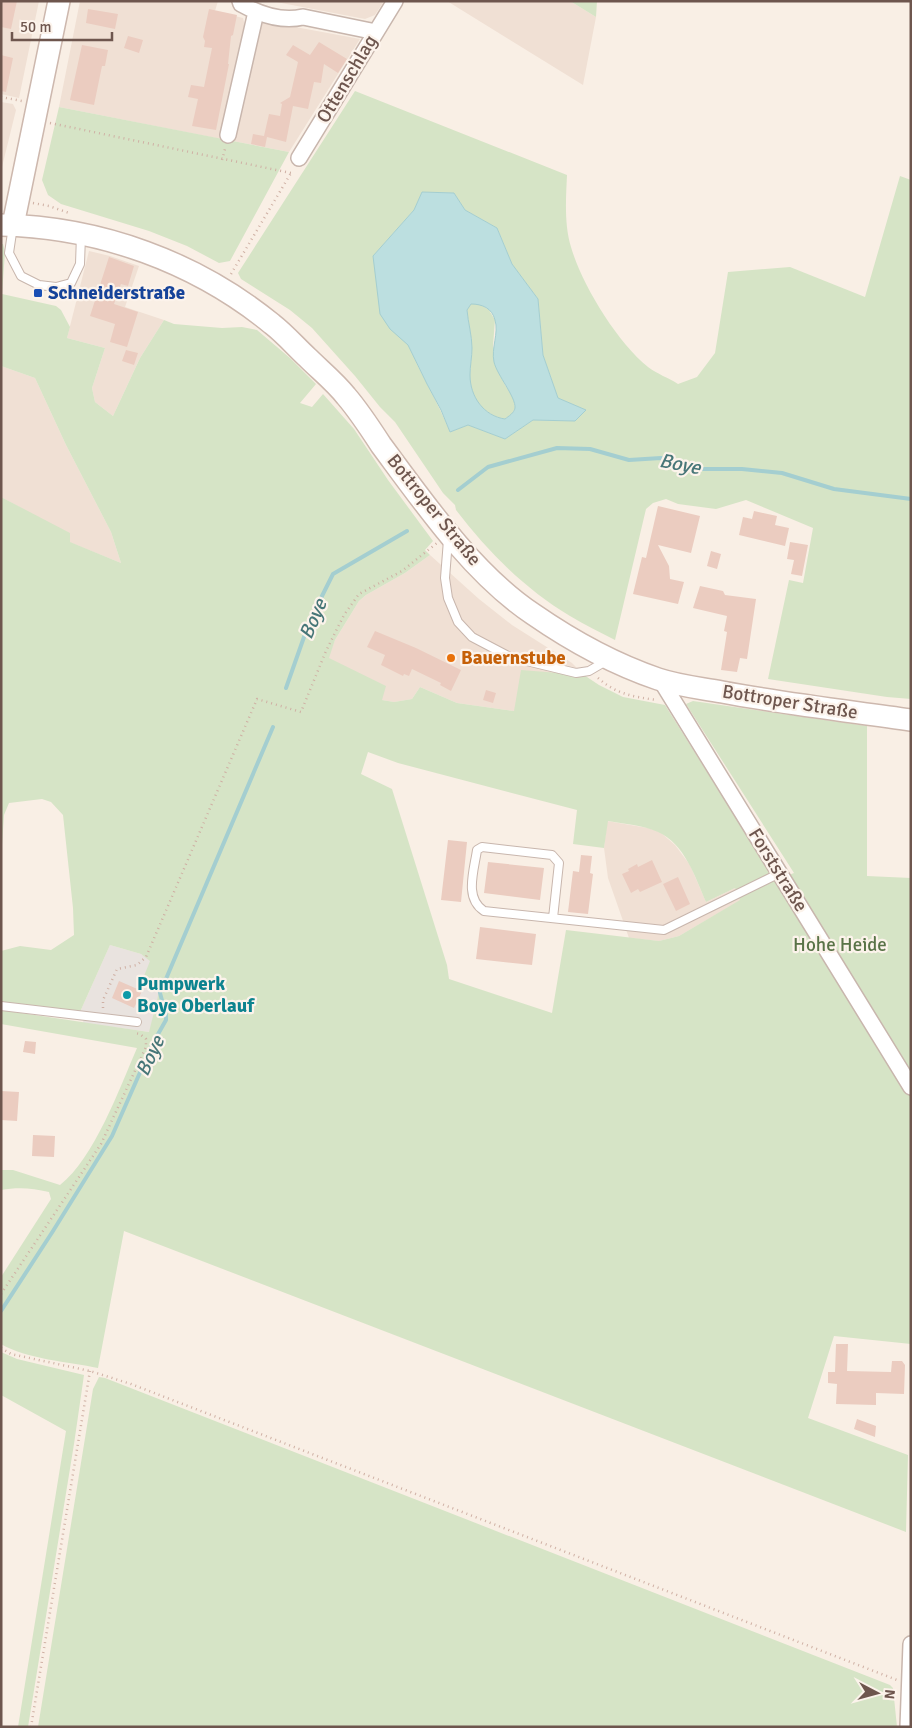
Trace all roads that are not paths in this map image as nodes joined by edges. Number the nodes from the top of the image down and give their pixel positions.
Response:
1 (59, 1) edge
2 (240, 1) edge
3 (395, 1) edge
4 (256, 12) junction
5 (376, 32) junction
6 (228, 135) dead end
7 (299, 158) dead end
8 (7, 225) edge
9 (81, 233) junction
10 (442, 542) junction
11 (610, 659) junction
12 (660, 679) junction
13 (911, 720) edge
14 (780, 873) junction
15 (553, 918) junction
16 (1, 1006) edge
17 (137, 1022) dead end
18 (911, 1086) edge
19 (911, 1644) edge
20 (910, 1684) edge
21 (908, 1727) edge

1 - 8 main road
2 - 4 street
3 - 5 street, Ottenschlag
4 - 5 street
4 - 6 street
5 - 7 street, Ottenschlag
8 - 9 main road, Bottroper Straße
8 - 9 lane
9 - 10 main road, Bottroper Straße
10 - 11 main road, Bottroper Straße
10 - 11 lane
11 - 12 main road, Bottroper Straße
12 - 13 main road, Bottroper Straße
12 - 14 street, Forststraße
14 - 15 lane
14 - 18 street, Forststraße
15 - 15 lane
16 - 17 lane
19 - 20 street
20 - 21 street

